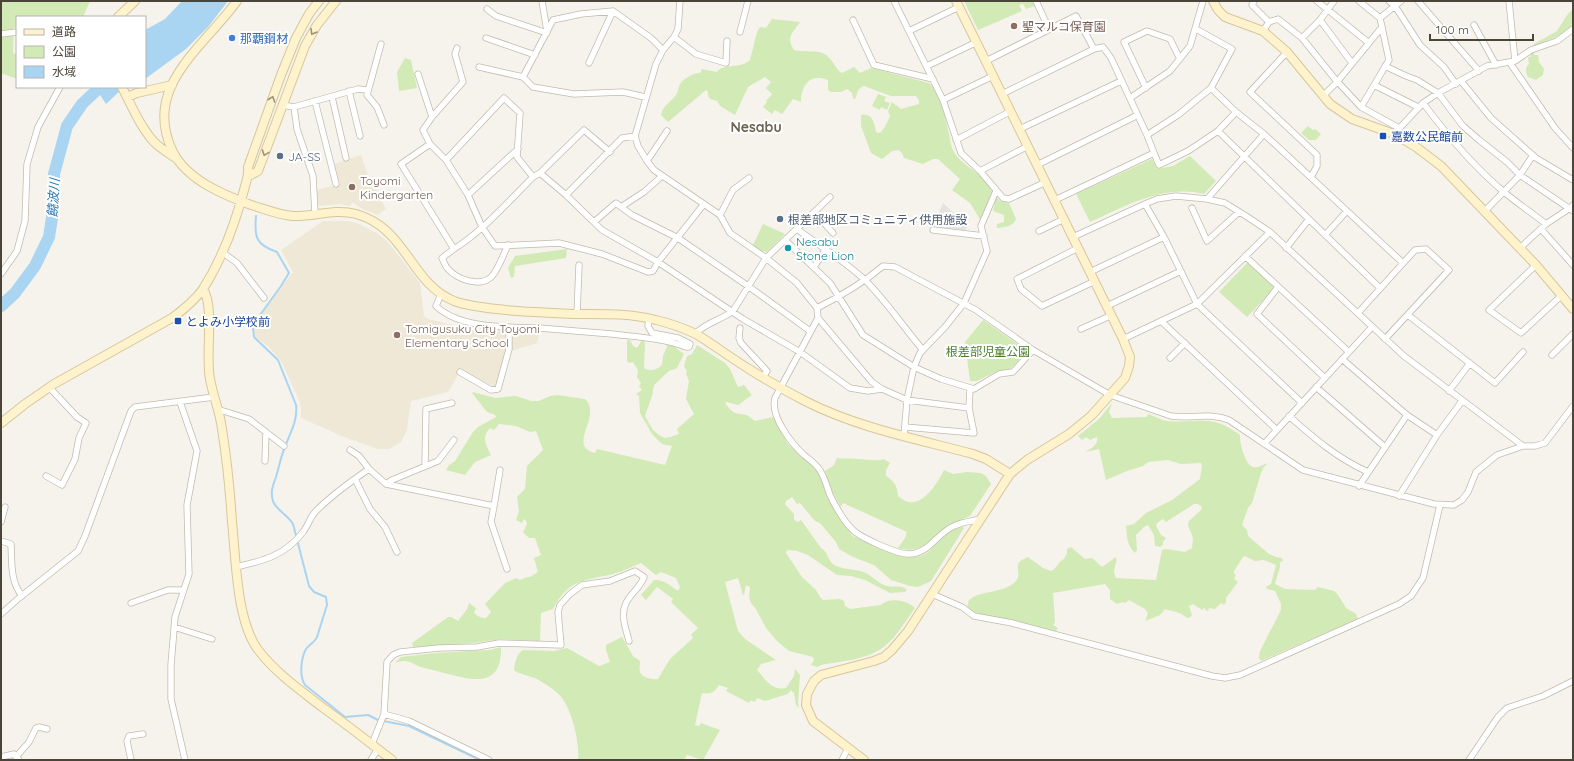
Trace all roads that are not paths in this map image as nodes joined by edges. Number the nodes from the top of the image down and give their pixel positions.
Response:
1 (135, 1) edge
2 (237, 1) edge
3 (319, 1) edge
4 (336, 1) edge
5 (542, 1) edge
6 (680, 1) edge
7 (748, 1) edge
8 (894, 1) edge
9 (1036, 1) edge
10 (1203, 1) edge
11 (1213, 1) edge
12 (1254, 1) edge
13 (1317, 1) edge
14 (1334, 1) edge
15 (1359, 1) edge
16 (1389, 1) edge
17 (1401, 1) edge
18 (1418, 1) edge
19 (1509, 1) edge
20 (958, 4) edge
21 (1395, 6) junction
22 (487, 9) dead end
23 (1328, 9) junction
24 (613, 11) junction
25 (119, 16) edge
26 (1380, 18) junction
27 (853, 20) dead end
28 (1320, 20) junction
29 (1269, 22) junction
30 (1474, 25) dead end
31 (1382, 27) junction
32 (1049, 29) junction
33 (1196, 29) junction
34 (1573, 29) edge
35 (909, 31) junction
36 (1262, 31) junction
37 (16, 32) edge
38 (547, 32) junction
39 (740, 32) dead end
40 (1, 34) edge
41 (674, 37) junction
42 (486, 38) dead end
43 (1302, 38) junction
44 (727, 41) dead end
45 (977, 42) junction
46 (1369, 43) junction
47 (382, 44) dead end
48 (457, 48) dead end
49 (663, 50) junction
50 (1094, 50) junction
51 (1287, 52) junction
52 (535, 55) junction
53 (1180, 59) junction
54 (986, 61) junction
55 (1512, 62) junction
56 (589, 63) dead end
57 (1352, 63) junction
58 (1496, 65) junction
59 (926, 66) junction
60 (1385, 66) junction
61 (479, 67) dead end
62 (1479, 71) junction
63 (418, 74) dead end
64 (993, 76) junction
65 (523, 77) junction
66 (933, 79) junction
67 (1121, 81) junction
68 (1337, 82) junction
69 (1459, 83) junction
70 (172, 85) junction
71 (1374, 85) junction
72 (59, 88) edge
73 (1146, 88) junction
74 (1211, 88) junction
75 (367, 90) junction
76 (124, 92) edge
77 (349, 92) junction
78 (1438, 93) junction
79 (1002, 94) junction
80 (1324, 95) junction
81 (332, 96) junction
82 (645, 97) junction
83 (1130, 98) junction
84 (943, 100) junction
85 (315, 101) junction
86 (1423, 103) junction
87 (282, 104) junction
88 (294, 107) junction
89 (1361, 107) junction
90 (1418, 108) junction
91 (1011, 111) junction
92 (1236, 112) junction
93 (1138, 115) junction
94 (432, 116) junction
95 (384, 125) dead end
96 (1020, 129) junction
97 (667, 131) dead end
98 (1218, 131) junction
99 (1397, 131) junction
100 (1264, 134) junction
101 (1147, 135) junction
102 (360, 136) dead end
103 (635, 136) junction
104 (956, 140) junction
105 (430, 144) junction
106 (1028, 146) junction
107 (518, 148) junction
108 (1573, 148) edge
109 (610, 152) junction
110 (1154, 153) junction
111 (1533, 155) junction
112 (1244, 157) junction
113 (176, 158) junction
114 (346, 158) dead end
115 (446, 160) junction
116 (647, 162) junction
117 (1037, 165) junction
118 (980, 171) junction
119 (540, 173) junction
120 (1520, 175) junction
121 (249, 176) junction
122 (662, 176) junction
123 (533, 177) junction
124 (1311, 177) junction
125 (749, 178) dead end
126 (1573, 180) edge
127 (1046, 182) junction
128 (336, 184) dead end
129 (996, 191) junction
130 (1504, 192) junction
131 (468, 195) junction
132 (566, 195) junction
133 (830, 197) dead end
134 (1207, 199) junction
135 (1055, 200) junction
136 (241, 201) junction
137 (704, 204) junction
138 (1144, 204) junction
139 (621, 207) junction
140 (1192, 208) dead end
141 (1572, 208) edge
142 (1347, 211) junction
143 (1485, 211) junction
144 (814, 212) junction
145 (1238, 212) junction
146 (315, 214) junction
147 (720, 215) junction
148 (1064, 219) junction
149 (1309, 220) junction
150 (594, 222) junction
151 (1546, 224) junction
152 (482, 227) junction
153 (797, 229) junction
154 (1541, 229) junction
155 (933, 230) dead end
156 (1039, 231) dead end
157 (1270, 232) junction
158 (833, 233) dead end
159 (1325, 235) junction
160 (984, 236) junction
161 (1073, 237) junction
162 (1164, 237) junction
163 (678, 238) junction
164 (785, 240) junction
165 (508, 245) junction
166 (1078, 248) junction
167 (1286, 248) junction
168 (1520, 248) junction
169 (454, 249) junction
170 (825, 250) junction
171 (222, 252) junction
172 (1245, 256) junction
173 (766, 258) junction
174 (658, 262) junction
175 (1403, 263) junction
176 (579, 265) dead end
177 (1536, 265) junction
178 (1573, 265) edge
179 (814, 267) junction
180 (1181, 271) junction
181 (1090, 272) junction
182 (1, 274) edge
183 (866, 281) junction
184 (1095, 281) junction
185 (748, 286) junction
186 (1278, 287) junction
187 (1380, 288) junction
188 (203, 289) junction
189 (441, 294) junction
190 (1562, 296) junction
191 (839, 297) junction
192 (264, 298) dead end
193 (964, 303) junction
194 (1197, 304) junction
195 (1107, 306) junction
196 (817, 308) junction
197 (1573, 309) edge
198 (733, 311) junction
199 (1358, 313) junction
200 (578, 314) junction
201 (1408, 314) junction
202 (1112, 315) junction
203 (649, 318) junction
204 (818, 318) junction
205 (1161, 321) junction
206 (509, 327) junction
207 (1372, 327) junction
208 (740, 328) dead end
209 (1081, 329) dead end
210 (810, 331) junction
211 (695, 334) junction
212 (1573, 334) edge
213 (1123, 339) junction
214 (1385, 339) junction
215 (1185, 343) junction
216 (923, 350) junction
217 (1033, 350) junction
218 (800, 352) junction
219 (1349, 352) junction
220 (1523, 352) dead end
221 (1552, 355) dead end
222 (1170, 358) dead end
223 (1342, 359) junction
224 (1470, 363) junction
225 (914, 367) junction
226 (460, 372) dead end
227 (763, 377) junction
228 (1325, 378) junction
229 (49, 387) junction
230 (1316, 387) junction
231 (781, 388) junction
232 (970, 388) junction
233 (882, 389) junction
234 (1449, 391) junction
235 (1110, 395) junction
236 (214, 397) junction
237 (907, 400) junction
238 (1462, 401) junction
239 (180, 402) junction
240 (452, 403) dead end
241 (1302, 403) junction
242 (1573, 406) edge
243 (970, 408) junction
244 (217, 410) junction
245 (1407, 415) junction
246 (1289, 416) junction
247 (1, 423) edge
248 (905, 427) junction
249 (1277, 430) junction
250 (266, 432) junction
251 (1437, 435) junction
252 (904, 436) junction
253 (454, 440) dead end
254 (1264, 444) junction
255 (284, 446) dead end
256 (1523, 446) junction
257 (1385, 447) junction
258 (350, 450) dead end
259 (265, 461) dead end
260 (425, 466) junction
261 (369, 469) junction
262 (500, 470) dead end
263 (1368, 472) junction
264 (1010, 474) junction
265 (46, 476) dead end
266 (355, 479) junction
267 (386, 484) junction
268 (1359, 486) junction
269 (1398, 496) junction
270 (1440, 505) junction
271 (494, 506) junction
272 (5, 507) dead end
273 (981, 519) junction
274 (1, 522) edge
275 (1, 541) edge
276 (398, 552) dead end
277 (236, 568) junction
278 (507, 569) dead end
279 (183, 590) junction
280 (932, 594) junction
281 (22, 596) junction
282 (130, 603) dead end
283 (1, 614) edge
284 (174, 626) junction
285 (212, 638) dead end
286 (629, 641) dead end
287 (1573, 680) edge
288 (384, 714) junction
289 (47, 729) dead end
290 (143, 734) dead end
291 (375, 747) junction
292 (848, 748) junction
293 (1, 756) edge
294 (18, 759) edge
295 (131, 760) edge
296 (185, 760) edge
297 (371, 760) edge
298 (392, 760) edge
299 (489, 760) edge
300 (842, 760) edge
301 (864, 760) edge
302 (1469, 760) edge

1 - 25 street
2 - 70 street
121 -> 3 street
4 -> 87 street
5 - 38 street
6 - 41 street
7 - 39 street
8 - 35 street
9 - 32 street
10 - 33 street
11 - 36 street
12 - 29 street
13 - 23 street
14 - 23 street
15 - 26 street
16 - 21 street
17 - 21 street
18 - 62 street
19 - 55 street
20 - 35 street
20 - 45 street
21 - 26 street
21 - 69 street
22 - 38 street
23 - 28 street
23 - 46 street
24 - 38 street
24 - 49 street
24 - 56 street
26 - 31 street
27 - 66 street
28 - 43 street
28 - 57 street
29 - 36 street
29 - 43 street
30 - 58 street
31 - 46 street
31 - 60 street
32 - 50 street
32 - 54 street
33 - 53 street
33 - 74 street
34 - 55 street
35 - 59 street
36 - 51 street
37 - 40 street
38 - 52 street
41 - 44 street
41 - 49 street
42 - 52 street
43 - 68 street
45 - 54 street
45 - 59 street
46 - 57 street
47 - 75 street
48 - 94 street
49 - 82 street
50 - 67 street
50 - 79 street
51 - 80 street
51 - 124 street
52 - 65 street
53 - 73 street
53 - 73 street
54 - 64 street
55 - 58 street
55 - 108 street
57 - 68 street
58 - 62 street
59 - 66 street
60 - 71 street
60 - 78 street
61 - 65 street
62 - 69 street
63 - 94 street
64 - 79 street
64 - 84 street
65 - 82 street
66 - 84 street
67 - 83 street
67 - 96 street
68 - 80 street
68 - 89 street
69 - 78 street
69 - 111 street
70 - 76 street
70 - 113 street
71 - 89 street
71 - 90 street
72 - 182 street
73 - 83 street
74 - 92 street
74 - 101 street
75 - 77 street
75 - 95 street
76 - 113 street
77 - 81 street
77 - 102 street
78 - 86 street
78 - 120 street
79 - 91 street
80 - 99 street
81 - 85 street
81 - 114 street
82 - 103 street
83 - 93 street
84 - 104 street
85 - 88 street
85 - 128 street
86 - 90 street
86 - 130 street
87 - 88 street
87 -> 121 street
88 - 146 street
89 - 99 street
90 - 99 street
91 - 96 street
91 - 104 street
92 - 98 street
92 - 100 street
93 - 101 street
93 - 117 street
94 - 105 street
96 - 106 street
97 - 116 street
98 - 110 street
98 - 112 street
99 - 143 street
100 - 112 street
100 - 124 street
101 - 110 street
103 - 109 street
103 - 116 street
104 - 118 street
105 - 115 street
105 - 169 street
106 - 117 street
106 - 118 street
107 - 115 street
107 - 123 street
107 - 131 street
109 - 119 street
109 - 132 street
110 - 135 street
111 - 120 street
111 - 126 street
112 - 134 street
112 - 149 street
113 - 136 street
115 - 131 street
116 - 122 street
117 - 127 street
118 - 129 street
119 - 123 street
119 - 132 street
120 - 130 street
120 - 141 street
121 - 136 street
122 - 137 street
122 - 139 street
123 - 152 street
124 - 142 street
125 - 147 street
127 - 129 street
127 - 135 street
129 - 160 street
130 - 143 street
130 - 151 street
131 - 152 street
132 - 150 street
133 - 144 street
134 - 138 street
134 - 145 street
135 - 148 street
136 - 146 street
136 - 171 street
137 - 147 street
137 - 163 street
138 - 161 street
138 - 162 street
139 - 150 street
139 - 163 street
140 - 145 street
141 - 151 street
142 - 159 street
142 - 175 street
143 - 168 street
144 - 153 street
144 - 158 street
145 - 157 street
146 - 189 street
147 - 173 street
148 - 156 street
148 - 161 street
149 - 159 street
149 - 167 street
150 - 174 street
151 - 154 street
152 - 165 street
152 - 169 street
153 - 164 street
153 - 170 street
154 - 168 street
154 - 178 street
155 - 160 street
157 - 167 street
157 - 172 street
159 - 187 street
160 - 193 street
161 - 166 street
162 - 180 street
162 - 181 street
163 - 174 street
163 - 185 street
164 - 173 street
164 - 179 street
165 - 169 street
165 - 174 street
166 - 181 street
166 - 184 street
167 - 199 street
168 - 177 street
170 - 179 street
170 - 183 street
171 - 188 street
171 - 192 street
172 - 186 street
172 - 194 street
173 - 185 street
173 - 196 street
174 - 198 street
175 - 187 street
175 - 201 street
176 - 200 street
177 - 190 street
177 - 190 street
179 - 191 street
180 - 194 street
180 - 195 street
181 - 184 street
183 - 191 street
183 - 193 street
183 - 216 street
184 - 195 street
185 - 198 street
185 - 210 street
186 - 219 street
186 - 228 street
187 - 199 street
188 - 229 street
188 - 236 street
189 - 200 street
189 - 206 street
190 - 197 street
191 - 196 street
191 - 225 street
193 - 216 street
193 - 217 street
194 - 205 street
194 - 241 street
195 - 202 street
196 - 204 street
198 - 211 street
198 - 218 street
199 - 207 street
200 - 203 street
201 - 214 street
201 - 224 street
202 - 209 street
202 - 213 street
203 - 206 street
203 - 211 street
204 - 210 street
204 - 233 street
205 - 213 street
205 - 215 street
206 - 226 street
207 - 214 street
207 - 219 street
208 - 227 street
210 - 218 street
211 - 227 street
212 - 221 street
213 - 235 street
214 - 234 street
215 - 222 street
215 - 249 street
216 - 225 street
217 - 232 street
217 - 235 street
218 - 231 street
218 - 233 street
219 - 223 street
220 - 224 street
223 - 228 street
223 - 245 street
224 - 234 street
225 - 232 street
225 - 237 street
227 - 231 street
228 - 230 street
229 - 247 street
229 - 265 street
230 - 241 street
230 - 257 street
231 - 252 street
231 - 273 street
232 - 243 street
233 - 237 street
234 - 238 street
235 - 254 street
235 - 264 street
236 - 239 street
236 - 244 street
237 - 243 street
237 - 248 street
238 - 251 street
238 - 256 street
239 - 279 street
239 - 281 street
240 - 260 street
241 - 246 street
242 - 256 street
243 - 248 street
244 - 250 street
244 - 277 street
245 - 251 street
245 - 257 street
246 - 249 street
246 - 263 street
248 - 252 street
249 - 254 street
250 - 255 street
250 - 259 street
251 - 269 street
252 - 264 street
253 - 260 street
254 - 268 street
256 - 270 street
257 - 263 street
258 - 261 street
260 - 267 street
261 - 266 street
261 - 267 street
262 - 271 street
263 - 268 street
264 - 273 street
266 - 276 street
266 - 277 street
267 - 271 street
268 - 269 street
269 - 270 street
270 - 280 street
271 - 278 street
272 - 274 street
273 - 280 street
275 - 281 street
277 - 291 street
279 - 282 street
279 - 284 street
280 - 292 street
281 - 283 street
284 - 285 street
284 - 296 street
286 - 288 street
287 - 302 street
288 - 291 street
288 - 299 street
289 - 294 street
290 - 295 street
291 - 297 street
291 - 298 street
292 - 300 street
292 - 301 street
293 - 294 street

